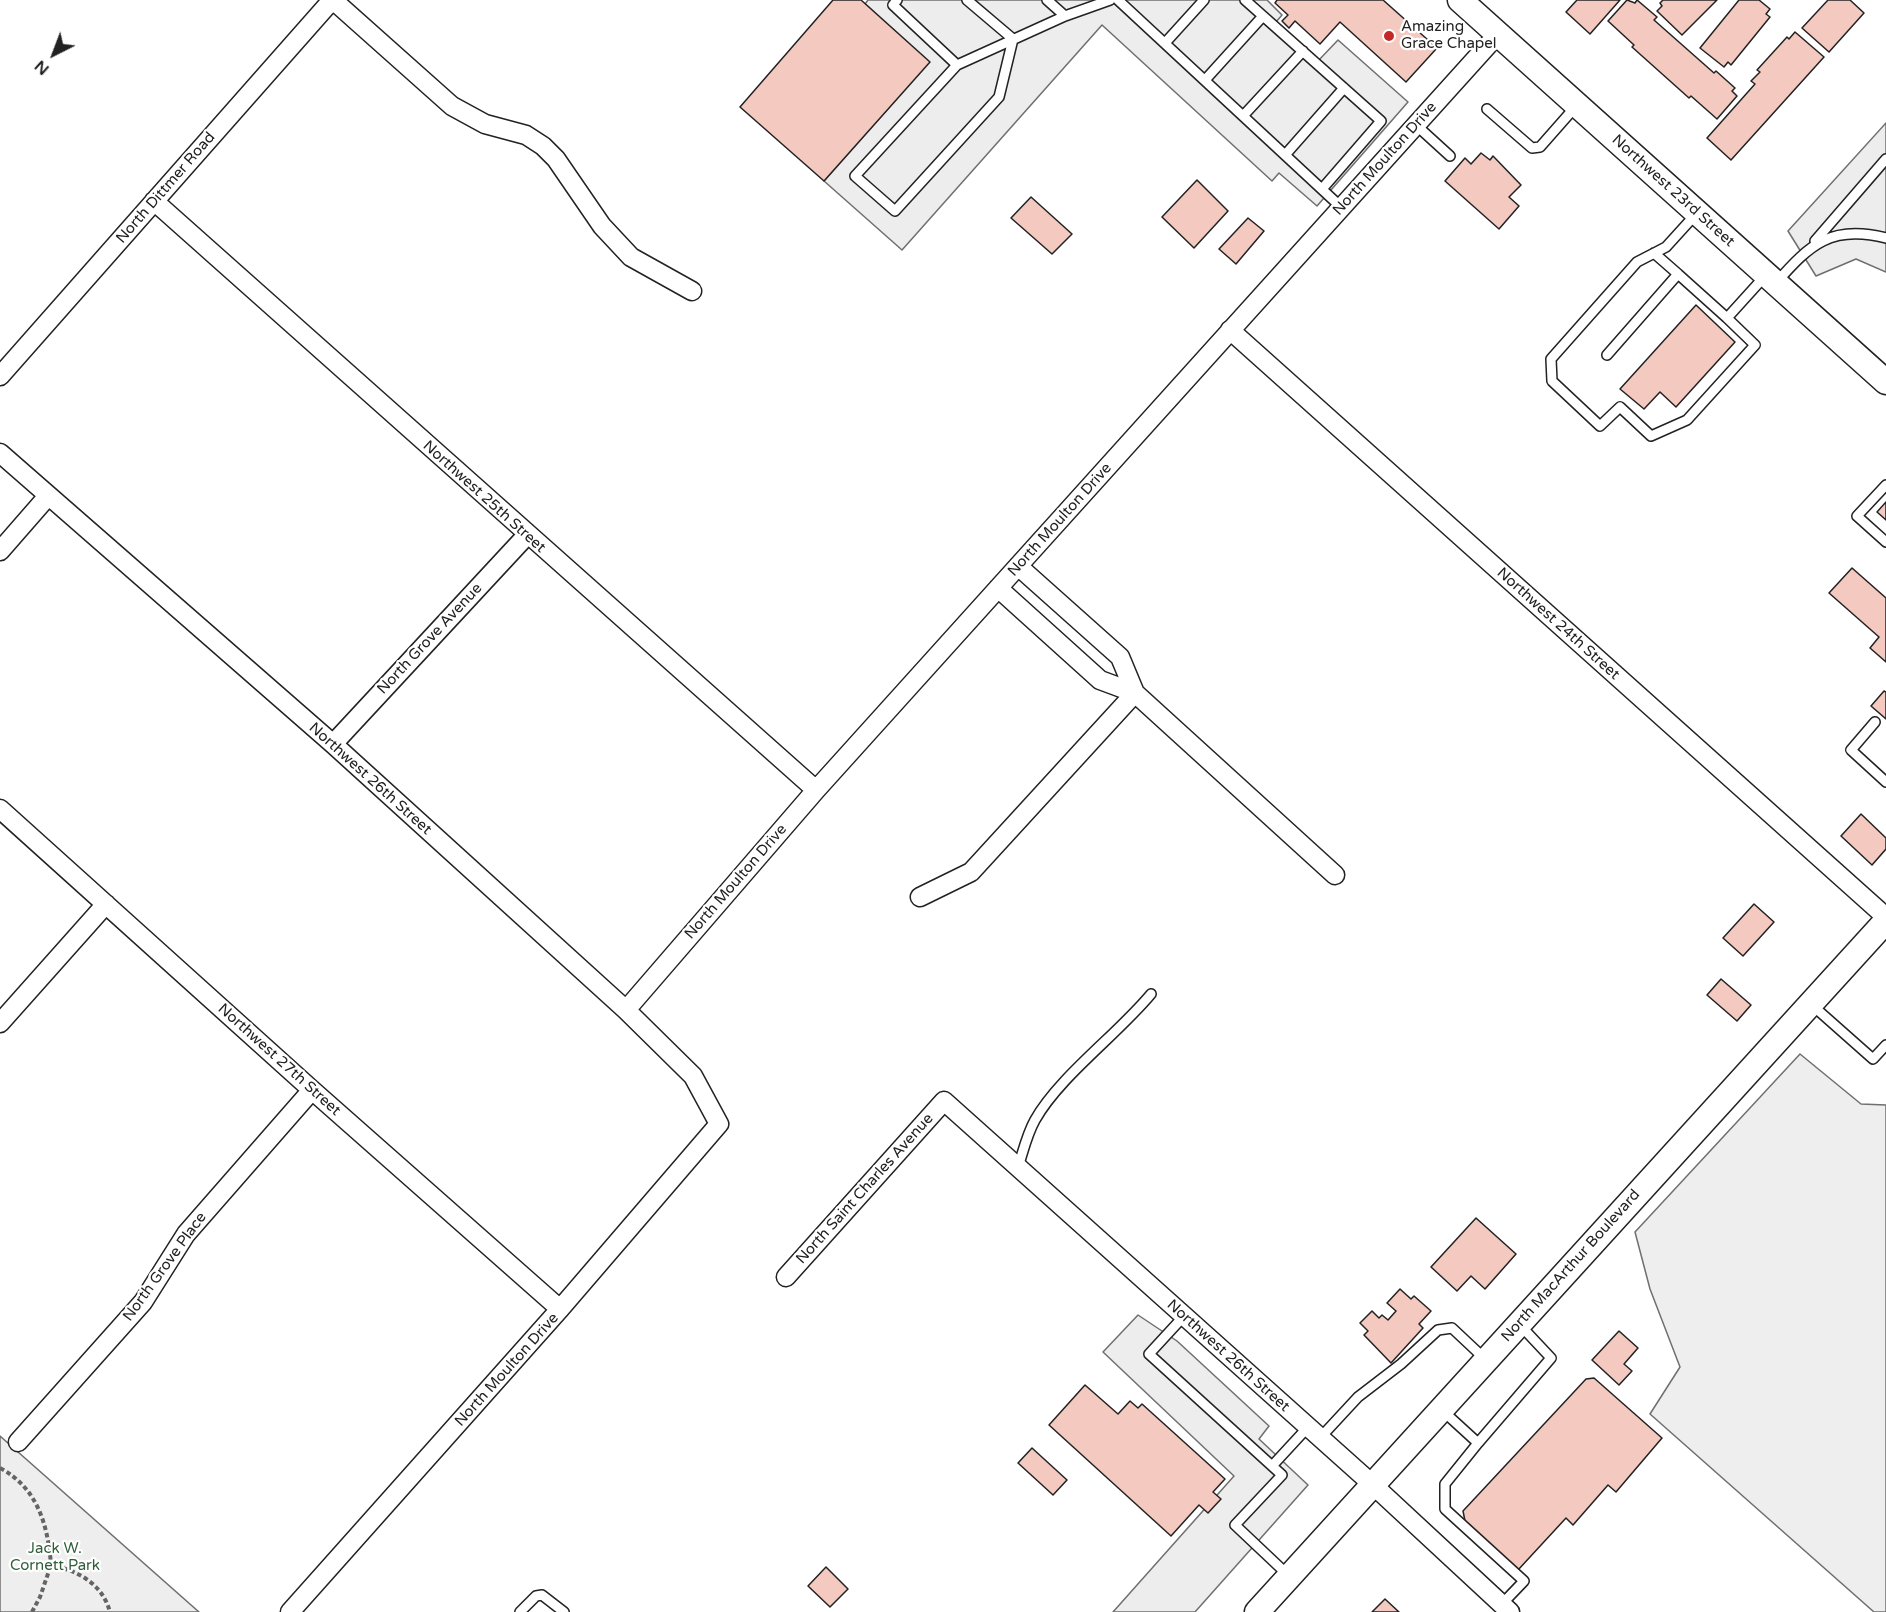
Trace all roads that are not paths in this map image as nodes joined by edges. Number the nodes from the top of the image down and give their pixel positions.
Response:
1 (333, 0) edge
2 (897, 0) edge
3 (967, 0) edge
4 (1047, 0) edge
5 (1110, 0) edge
6 (1118, 0) edge
7 (1204, 0) edge
8 (1245, 0) edge
9 (1460, 0) edge
10 (1065, 16) junction
11 (1263, 16) junction
12 (1498, 34) junction
13 (1013, 39) junction
14 (1164, 43) junction
15 (1303, 51) junction
16 (957, 65) junction
17 (1205, 80) junction
18 (1344, 88) junction
19 (1577, 105) junction
20 (1487, 109) dead end
21 (1243, 116) junction
22 (1416, 125) junction
23 (1285, 155) junction
24 (1450, 156) dead end
25 (1886, 159) edge
26 (1322, 189) junction
27 (154, 201) junction
28 (1341, 207) junction
29 (1698, 213) junction
30 (1886, 238) edge
31 (1809, 248) junction
32 (1654, 253) junction
33 (1678, 274) junction
34 (1771, 279) junction
35 (692, 291) dead end
36 (1727, 318) junction
37 (1230, 330) junction
38 (1608, 355) dead end
39 (0, 376) edge
40 (1886, 382) edge
41 (0, 453) edge
42 (1886, 485) edge
43 (48, 496) junction
44 (526, 535) junction
45 (1886, 542) edge
46 (0, 551) edge
47 (1018, 566) junction
48 (998, 588) junction
49 (1085, 626) junction
50 (1066, 648) junction
51 (1135, 693) junction
52 (1875, 722) dead end
53 (333, 744) junction
54 (1886, 782) edge
55 (816, 790) junction
56 (0, 809) edge
57 (1335, 874) dead end
58 (920, 897) dead end
59 (106, 904) junction
60 (1886, 919) edge
61 (1151, 994) dead end
62 (1811, 1003) junction
63 (626, 1010) junction
64 (0, 1023) edge
65 (1886, 1045) edge
66 (312, 1090) junction
67 (944, 1101) joint
68 (719, 1124) joint
69 (1018, 1167) junction
70 (786, 1277) dead end
71 (560, 1310) junction
72 (1184, 1316) junction
73 (1519, 1323) junction
74 (1486, 1360) junction
75 (1441, 1408) junction
76 (1314, 1432) junction
77 (18, 1442) dead end
78 (1478, 1443) junction
79 (1272, 1466) junction
80 (1372, 1484) junction
81 (1289, 1576) junction
82 (1506, 1608) edge
83 (290, 1612) edge
84 (520, 1612) edge
85 (564, 1612) edge
86 (1257, 1612) edge

1 - 27 street, North Dittmer Road
1 - 35 street
2 - 16 lane
3 - 13 lane
4 - 10 lane
5 - 10 lane
6 - 14 lane
7 - 14 lane
8 - 11 lane
9 - 12 main road, Northwest 23rd Street
10 - 13 lane
11 - 15 lane
11 - 17 lane
12 - 19 main road, Northwest 23rd Street
12 - 22 street, North Moulton Drive
13 - 16 lane
13 - 16 lane
14 - 17 lane
15 - 18 lane
15 - 21 lane
17 - 21 lane
18 - 23 lane
18 - 26 lane
19 - 20 lane
19 - 29 main road, Northwest 23rd Street
21 - 23 lane
22 - 24 lane
22 - 28 street, North Moulton Drive
23 - 26 lane
25 - 31 lane
26 - 28 lane
27 - 39 street, North Dittmer Road
27 - 44 street, Northwest 25th Street
28 - 37 street, North Moulton Drive
29 - 32 lane
29 - 34 main road, Northwest 23rd Street
30 - 31 lane
31 - 34 lane
32 - 33 lane
32 - 36 lane
33 - 36 lane
33 - 38 lane
34 - 36 lane
34 - 40 main road, Northwest 23rd Street
37 - 47 street, North Moulton Drive
37 - 60 street, Northwest 24th Street
41 - 43 street, Northwest 26th Street
42 - 45 lane
43 - 46 street
43 - 53 street, Northwest 26th Street
44 - 53 street, North Grove Avenue
44 - 55 street, Northwest 25th Street
47 - 48 street, North Moulton Drive
47 - 49 street
48 - 50 street
48 - 55 street, North Moulton Drive
49 - 50 street
49 - 51 street
50 - 51 street
51 - 57 street
51 - 58 street
52 - 54 lane
53 - 63 street, Northwest 26th Street
55 - 63 street, North Moulton Drive
56 - 59 street, Northwest 27th Street
59 - 64 street
59 - 66 street, Northwest 27th Street
60 - 62 main road, North MacArthur Boulevard
61 - 69 lane
62 - 65 lane
62 - 73 main road, North MacArthur Boulevard
63 - 68 street, Northwest 26th Street
66 - 71 street, Northwest 27th Street
66 - 77 street, North Grove Place
67 - 69 street, Northwest 26th Street
67 - 70 street, North Saint Charles Avenue
68 - 71 street, North Moulton Drive
69 - 72 street, Northwest 26th Street
71 - 83 street, North Moulton Drive
72 - 76 street, Northwest 26th Street
72 - 79 lane
73 - 74 main road, North MacArthur Boulevard
73 - 78 lane
74 - 75 main road, North MacArthur Boulevard
74 - 76 lane
75 - 78 lane
75 - 80 main road, North MacArthur Boulevard
76 - 79 lane
76 - 80 street, Northwest 26th Street
78 - 82 lane
79 - 81 lane
80 - 81 main road, North MacArthur Boulevard
80 - 82 street, Northwest 26th Street
81 - 86 main road, North MacArthur Boulevard
84 - 85 lane

